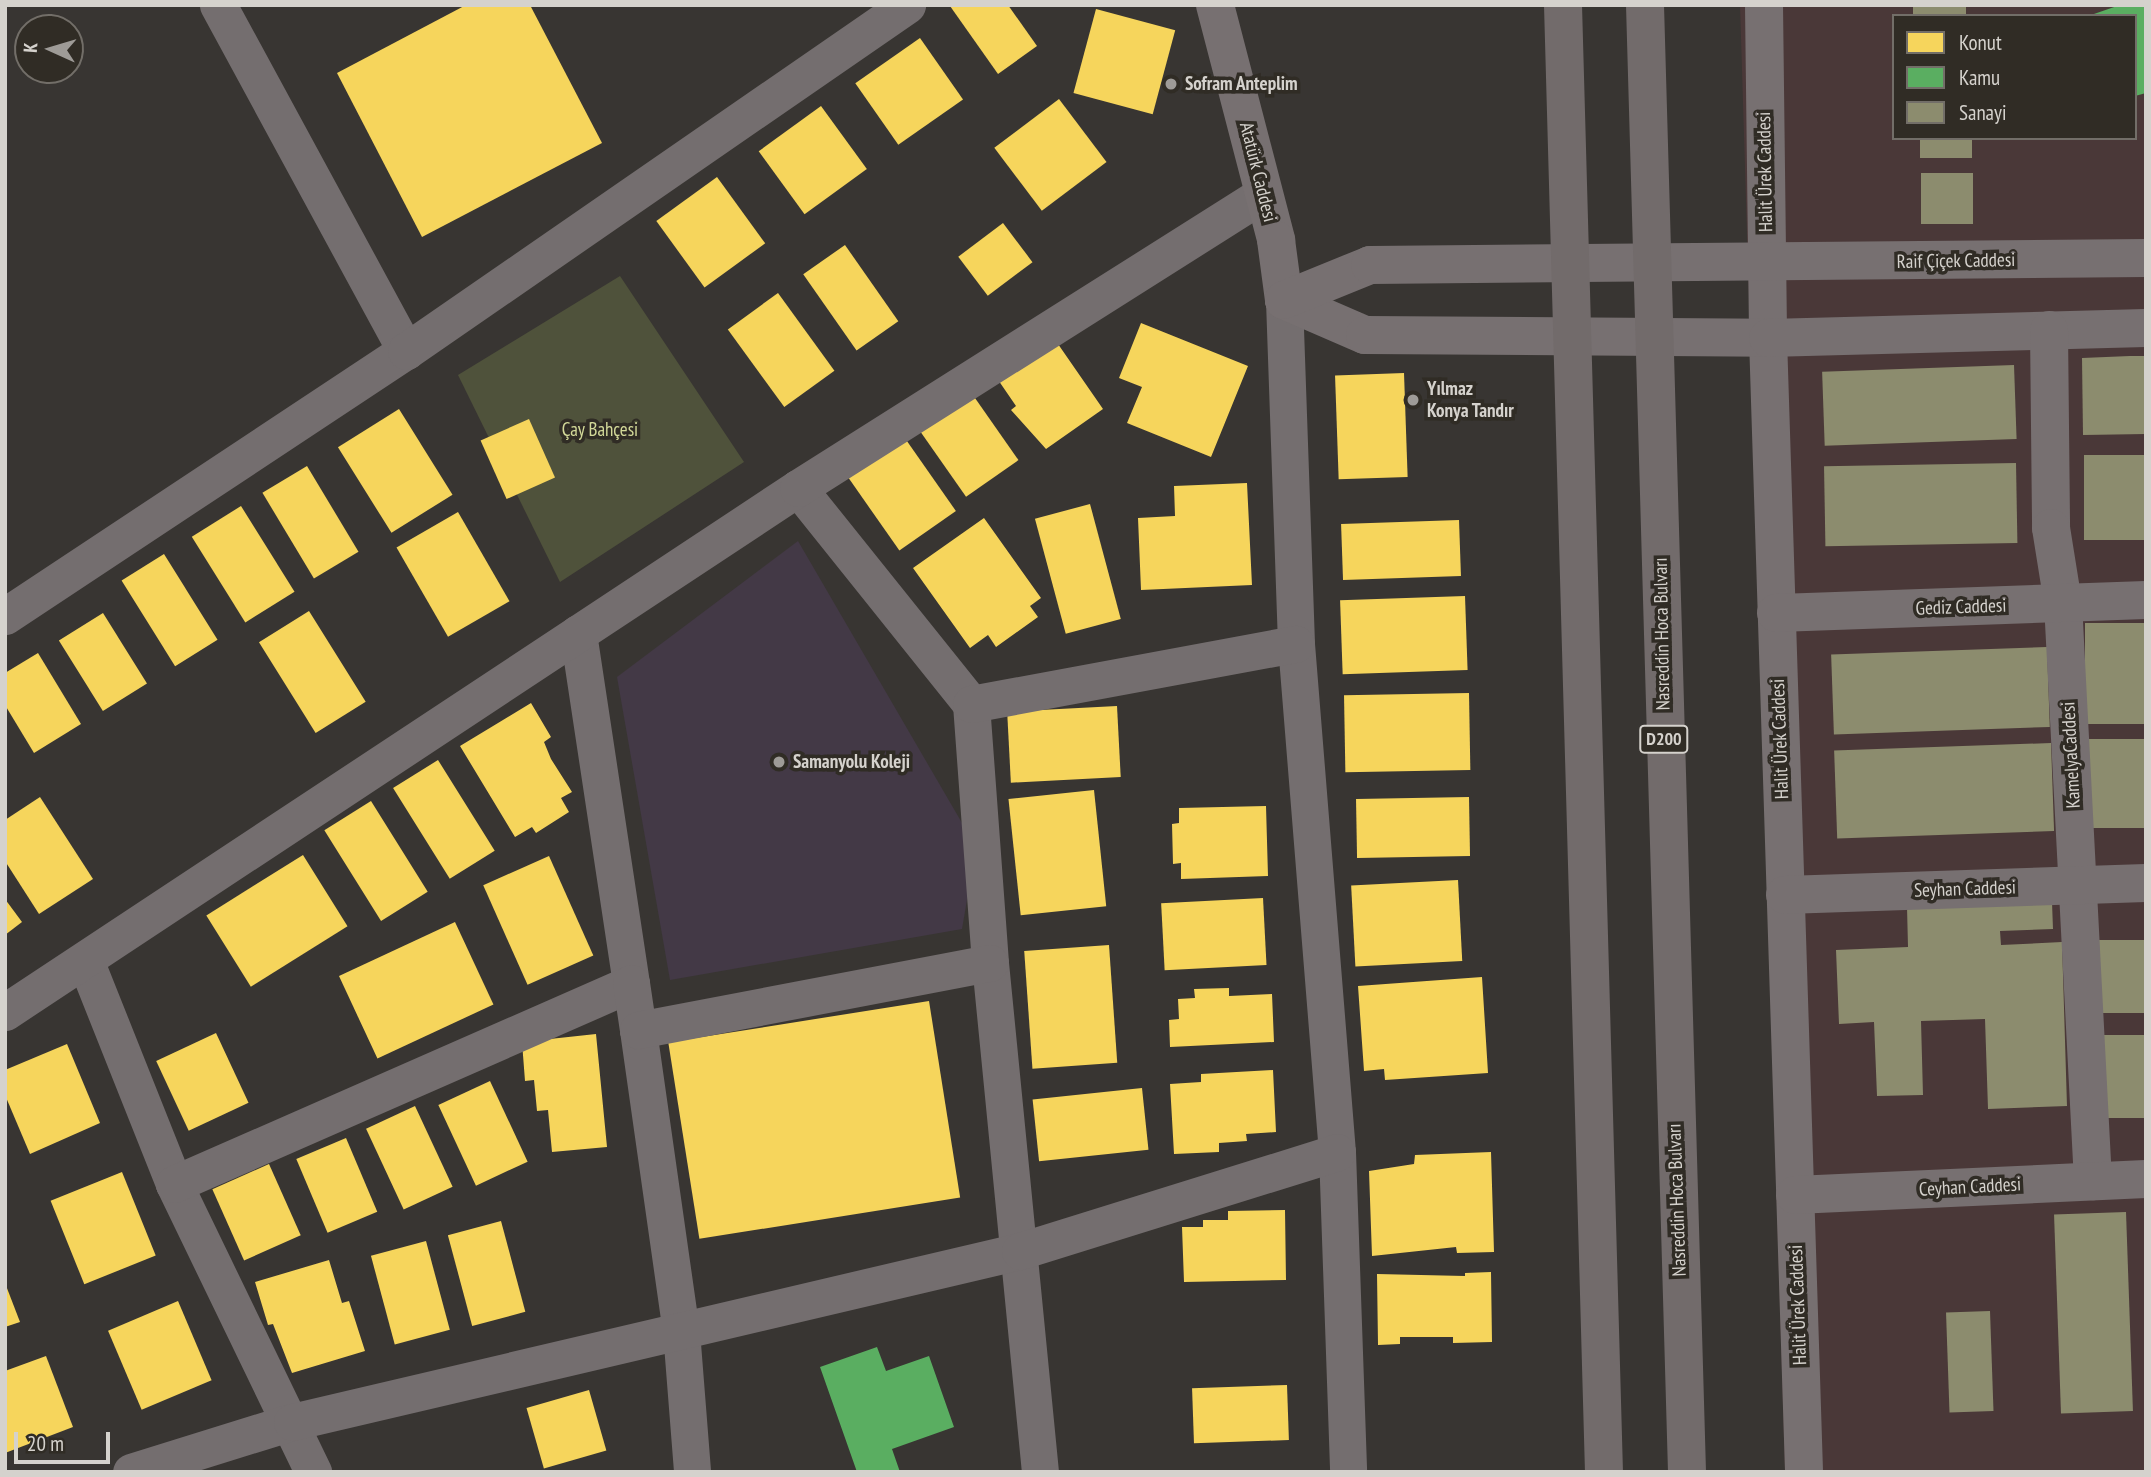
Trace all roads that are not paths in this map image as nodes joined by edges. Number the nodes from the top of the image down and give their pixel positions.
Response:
1 (218, 5) edge
2 (907, 5) edge
3 (1215, 5) edge
4 (1563, 5) edge
5 (1645, 5) edge
6 (1764, 5) edge
7 (1263, 194) junction
8 (2146, 258) edge
9 (1766, 263) junction
10 (1571, 264) junction
11 (1652, 264) junction
12 (1284, 300) junction
13 (2146, 328) edge
14 (2049, 330) junction
15 (1572, 336) junction
16 (1653, 337) junction
17 (1768, 338) junction
18 (405, 351) junction
19 (798, 488) junction
20 (2146, 600) edge
21 (2063, 603) junction
22 (1776, 613) junction
23 (5, 616) edge
24 (578, 633) junction
25 (1296, 644) junction
26 (971, 705) junction
27 (2146, 883) edge
28 (2078, 885) junction
29 (1785, 895) junction
30 (85, 960) junction
31 (990, 963) junction
32 (631, 983) junction
33 (5, 1012) edge
34 (638, 1030) junction
35 (1338, 1152) junction
36 (2146, 1179) edge
37 (2093, 1181) junction
38 (174, 1184) junction
39 (1794, 1195) junction
40 (1020, 1251) junction
41 (681, 1331) junction
42 (292, 1422) junction
43 (131, 1472) edge
44 (313, 1472) edge
45 (692, 1472) edge
46 (1040, 1472) edge
47 (1348, 1472) edge
48 (1604, 1472) edge
49 (1687, 1472) edge
50 (1804, 1472) edge

1 - 18 street
2 - 18 street
3 - 7 street, Atatürk Caddesi
4 - 10 highway
5 - 11 highway, Nasreddin Hoca Bulvarı / D200
6 - 9 street, Halit Ürek Caddesi
7 - 12 street, Atatürk Caddesi
7 - 19 street
8 - 9 street, Raif Çiçek Caddesi
9 - 11 street, Raif Çiçek Caddesi
9 - 17 street, Halit Ürek Caddesi
10 - 11 street, Raif Çiçek Caddesi
10 - 12 street, Raif Çiçek Caddesi
10 - 15 highway
11 - 16 highway, Nasreddin Hoca Bulvarı / D200
12 - 15 street
12 - 25 street
13 - 14 street
14 - 17 street
14 - 21 street, KamelyaCaddesi
15 - 16 street
15 - 48 highway
16 - 17 street
16 - 49 highway, Nasreddin Hoca Bulvarı / D200
17 - 22 street, Halit Ürek Caddesi
18 - 23 street
19 - 24 street
19 - 26 street
20 - 21 street, Gediz Caddesi
21 - 22 street, Gediz Caddesi
21 - 28 street, KamelyaCaddesi
22 - 29 street, Halit Ürek Caddesi
24 - 30 street
24 - 32 street
25 - 26 street
25 - 35 street
26 - 31 street
27 - 28 street, Seyhan Caddesi
28 - 29 street, Seyhan Caddesi
28 - 37 street, KamelyaCaddesi
29 - 39 street, Halit Ürek Caddesi
30 - 33 street
30 - 38 street
31 - 34 street
31 - 40 street
32 - 34 street
32 - 38 street
34 - 41 street
35 - 40 street
35 - 47 street
36 - 37 street, Ceyhan Caddesi
37 - 39 street, Ceyhan Caddesi
38 - 42 street
39 - 50 street, Halit Ürek Caddesi
40 - 41 street
40 - 46 street
41 - 42 street
41 - 45 street
42 - 43 street
42 - 44 street

